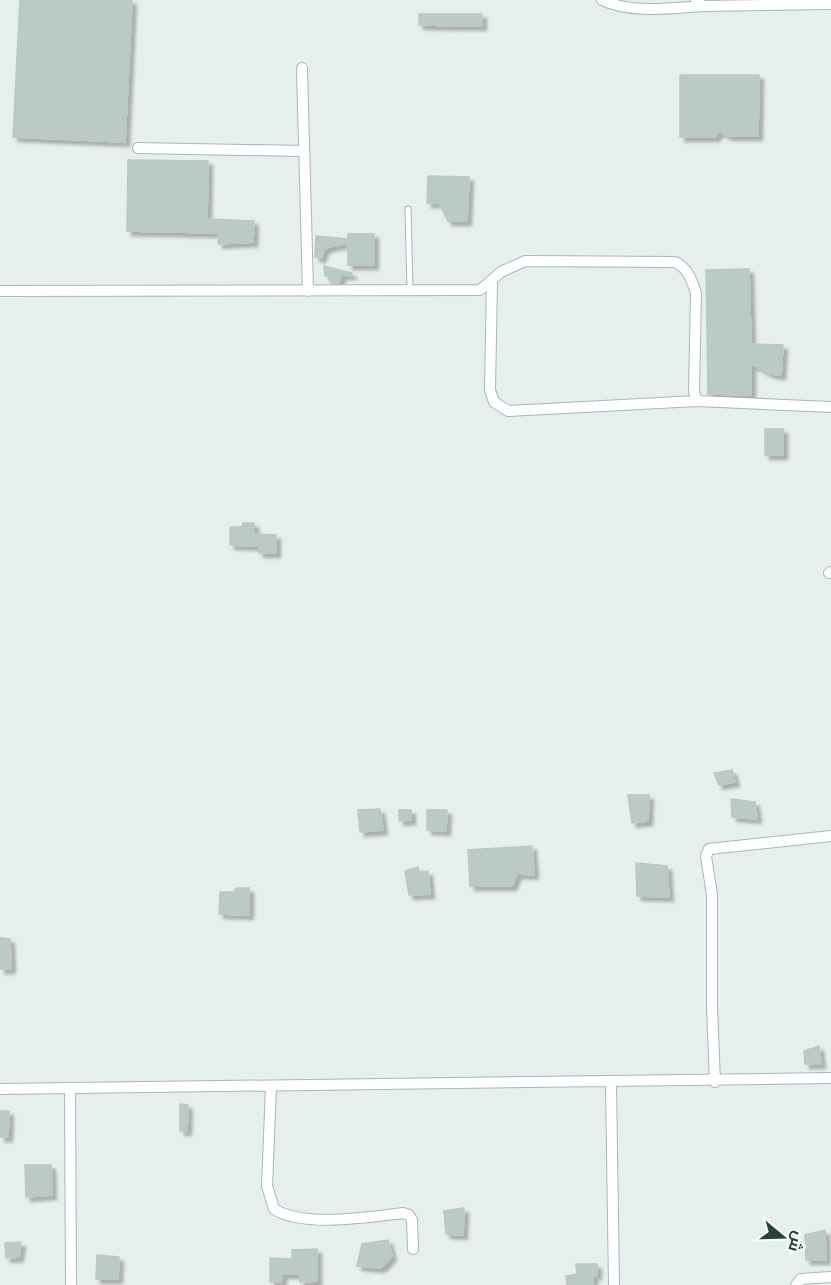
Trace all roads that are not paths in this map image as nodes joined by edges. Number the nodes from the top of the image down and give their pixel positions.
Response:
1 (602, 0) edge
2 (700, 3) edge
3 (831, 4) edge
4 (302, 68) dead end
5 (138, 148) dead end
6 (304, 151) junction
7 (408, 209) dead end
8 (492, 280) junction
9 (410, 290) junction
10 (0, 291) edge
11 (308, 291) junction
12 (697, 400) junction
13 (831, 407) edge
14 (831, 836) edge
15 (831, 1078) edge
16 (715, 1082) junction
17 (611, 1083) junction
18 (271, 1086) junction
19 (70, 1088) junction
20 (0, 1089) edge
21 (413, 1249) dead end
22 (831, 1277) edge
23 (71, 1285) edge
24 (614, 1285) edge
25 (796, 1285) edge

1 - 2 street
2 - 3 street
4 - 6 street
5 - 6 street
6 - 11 street
7 - 9 lane
8 - 9 street
8 - 12 street
8 - 12 street
9 - 11 street
10 - 11 street
12 - 13 street
14 - 16 street
15 - 16 street
16 - 17 street
17 - 18 street
17 - 24 street
18 - 19 street
18 - 21 street
19 - 20 street
19 - 23 street
22 - 25 street

